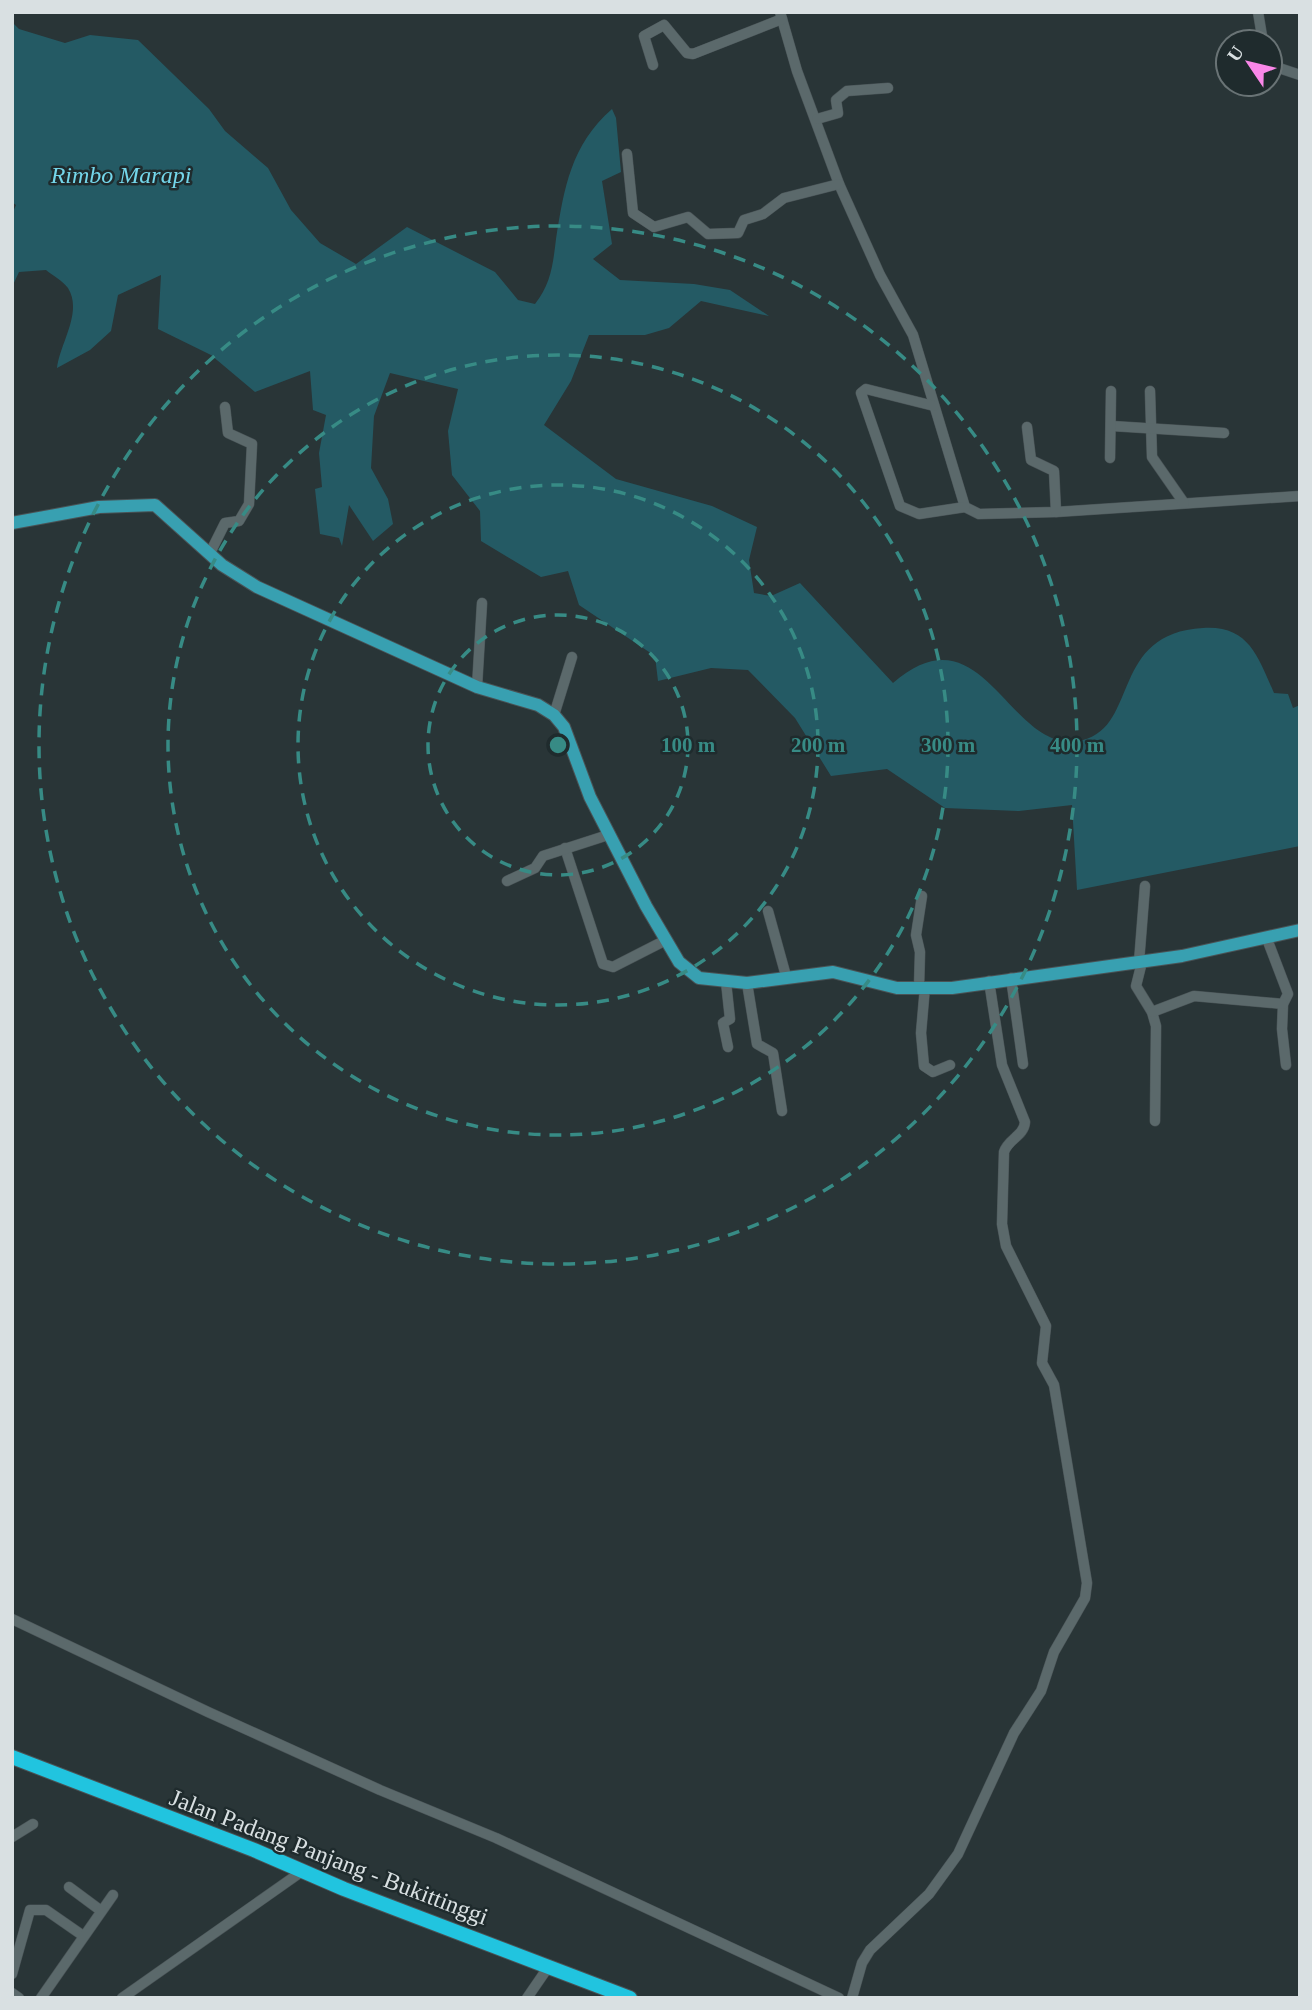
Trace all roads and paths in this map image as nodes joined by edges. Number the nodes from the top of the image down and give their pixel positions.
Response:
1 (781, 16) edge
2 (653, 65) dead end
3 (888, 88) dead end
4 (817, 119) junction
5 (627, 154) dead end
6 (838, 184) junction
7 (1111, 391) dead end
8 (1150, 391) dead end
9 (933, 406) junction
10 (225, 407) dead end
11 (1112, 426) junction
12 (1027, 427) dead end
13 (1150, 427) junction
14 (1224, 433) dead end
15 (1110, 458) dead end
16 (1300, 496) edge
17 (1184, 503) junction
18 (965, 507) junction
19 (1056, 512) junction
20 (12, 523) edge
21 (210, 553) junction
22 (482, 603) dead end
23 (572, 657) dead end
24 (477, 687) junction
25 (554, 715) junction
26 (608, 835) junction
27 (565, 848) junction
28 (508, 881) dead end
29 (1145, 886) dead end
30 (922, 896) dead end
31 (768, 911) dead end
32 (1300, 930) edge
33 (1268, 939) junction
34 (669, 946) junction
35 (1141, 962) junction
36 (786, 976) junction
37 (1011, 978) junction
38 (989, 981) junction
39 (726, 982) junction
40 (747, 983) junction
41 (922, 987) junction
42 (1283, 1003) junction
43 (1152, 1012) junction
44 (728, 1048) dead end
45 (1023, 1064) dead end
46 (950, 1065) dead end
47 (1286, 1065) dead end
48 (782, 1111) dead end
49 (1155, 1121) dead end
50 (12, 1619) edge
51 (12, 1757) edge
52 (33, 1824) dead end
53 (12, 1837) edge
54 (301, 1872) junction
55 (69, 1887) dead end
56 (113, 1895) dead end
57 (100, 1910) junction
58 (82, 1935) junction
59 (16, 1948) edge
60 (549, 1966) junction
61 (12, 1974) edge
62 (12, 1993) edge
63 (129, 1996) edge
64 (19, 1998) edge
65 (41, 1998) edge
66 (527, 1998) edge
67 (630, 1998) edge
68 (839, 1998) edge
69 (852, 1998) edge

1 - 2 street
1 - 4 street
3 - 4 street
4 - 6 street
5 - 6 street
6 - 9 street
7 - 11 street
8 - 13 street
9 - 18 street
9 - 18 street
10 - 21 street
11 - 13 street
11 - 15 street
12 - 19 street
13 - 14 street
13 - 17 street
16 - 17 street
17 - 19 street
18 - 19 street
20 - 21 main road
21 - 24 main road
22 - 24 street
23 - 25 street
24 - 25 main road
25 - 26 main road
26 - 27 street
26 - 34 main road
27 - 28 street
27 - 34 street
29 - 35 street
30 - 41 street
31 - 36 street
32 - 33 main road
33 - 35 main road
33 - 42 street
34 - 39 main road
35 - 37 main road
35 - 43 street
36 - 40 main road
36 - 41 main road
37 - 38 main road
37 - 45 street
38 - 41 main road
38 - 69 street
39 - 40 main road
39 - 44 street
40 - 48 street
41 - 46 street
42 - 43 street
42 - 47 street
43 - 49 street
50 - 68 street
51 - 54 highway, Jalan Padang Panjang - Bukittinggi
52 - 53 street
54 - 60 highway, Jalan Padang Panjang - Bukittinggi
54 - 63 street
55 - 57 street
56 - 57 street
57 - 58 street
58 - 59 street
58 - 65 street
59 - 61 street
60 - 66 street
60 - 67 highway, Jalan Padang Panjang - Bukittinggi
62 - 64 street

